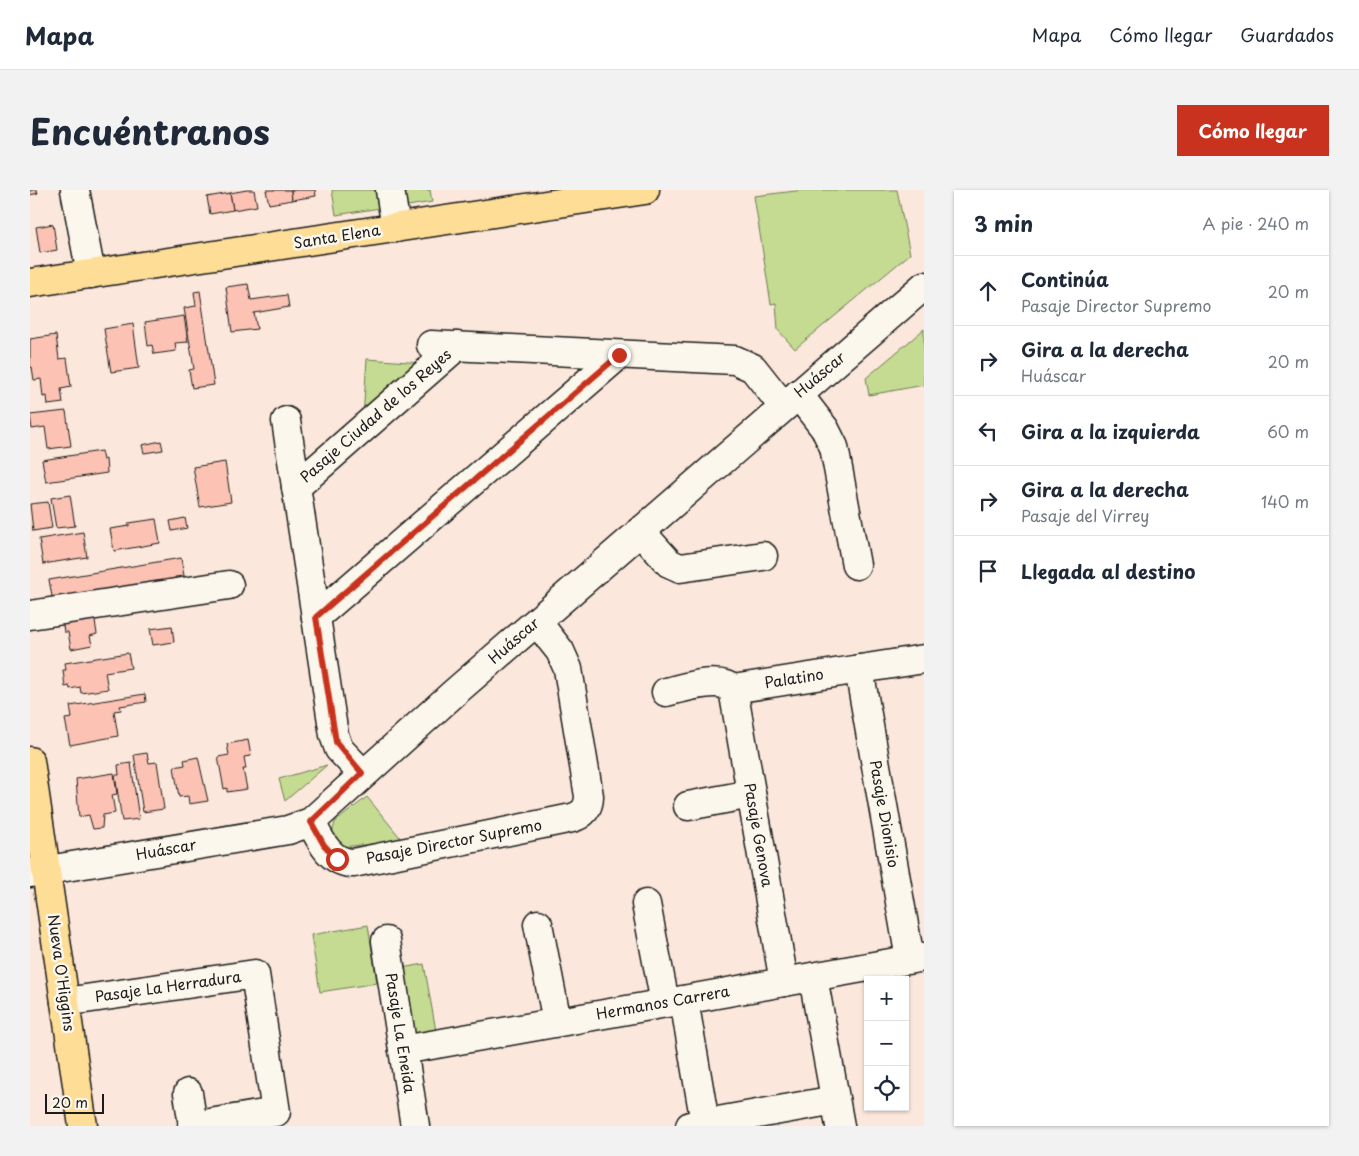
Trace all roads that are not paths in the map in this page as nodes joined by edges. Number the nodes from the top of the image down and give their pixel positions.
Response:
1 (75, 190) edge
2 (390, 190) edge
3 (645, 190) edge
4 (396, 228) junction
5 (91, 274) junction
6 (30, 283) edge
7 (924, 286) edge
8 (619, 355) junction
9 (790, 400) junction
10 (286, 421) dead end
11 (296, 487) junction
12 (640, 531) junction
13 (763, 556) dead end
14 (856, 565) dead end
15 (229, 585) dead end
16 (30, 615) edge
17 (316, 617) junction
18 (537, 622) junction
19 (924, 659) edge
20 (859, 669) junction
21 (733, 689) junction
22 (666, 692) dead end
23 (30, 761) edge
24 (362, 773) junction
25 (751, 794) junction
26 (688, 806) dead end
27 (311, 822) junction
28 (38, 872) edge
29 (646, 904) dead end
30 (538, 924) dead end
31 (386, 941) dead end
32 (917, 958) edge
33 (813, 976) junction
34 (784, 982) junction
35 (675, 1001) junction
36 (65, 1002) junction
37 (557, 1022) junction
38 (403, 1050) junction
39 (188, 1092) dead end
40 (837, 1113) edge
41 (697, 1125) edge
42 (83, 1126) edge
43 (192, 1126) edge
44 (414, 1126) edge

1 - 5 street
2 - 4 street
3 - 4 main road, Santa Elena
4 - 5 main road, Santa Elena
5 - 6 main road, Santa Elena
7 - 9 street, Huáscar
8 - 9 street
8 - 11 street, Pasaje Ciudad de los Reyes
8 - 17 street
9 - 12 street, Huáscar
9 - 14 street
10 - 11 street
11 - 17 street
12 - 13 street
12 - 18 street, Huáscar
15 - 16 street
17 - 24 street
18 - 24 street, Huáscar
18 - 27 street, Pasaje Director Supremo
19 - 20 street, Palatino
20 - 21 street, Palatino
20 - 32 street, Pasaje Dionisio
21 - 22 street, Palatino
21 - 25 street, Pasaje Genova
23 - 28 main road, Nueva O'Higgins
24 - 27 street, Huáscar
25 - 26 street
25 - 34 street, Pasaje Genova
27 - 28 street, Huáscar
28 - 36 main road, Nueva O'Higgins
29 - 35 street
30 - 37 street
31 - 38 street, Pasaje La Eneida
32 - 33 street, Hermanos Carrera
33 - 34 street, Hermanos Carrera
33 - 40 street
34 - 35 street, Hermanos Carrera
35 - 37 street, Hermanos Carrera
35 - 41 street
36 - 42 main road, Nueva O'Higgins
36 - 43 street, Pasaje La Herradura
37 - 38 street, Hermanos Carrera
38 - 44 street, Pasaje La Eneida
39 - 43 street, Pasaje La Herradura
40 - 41 street

